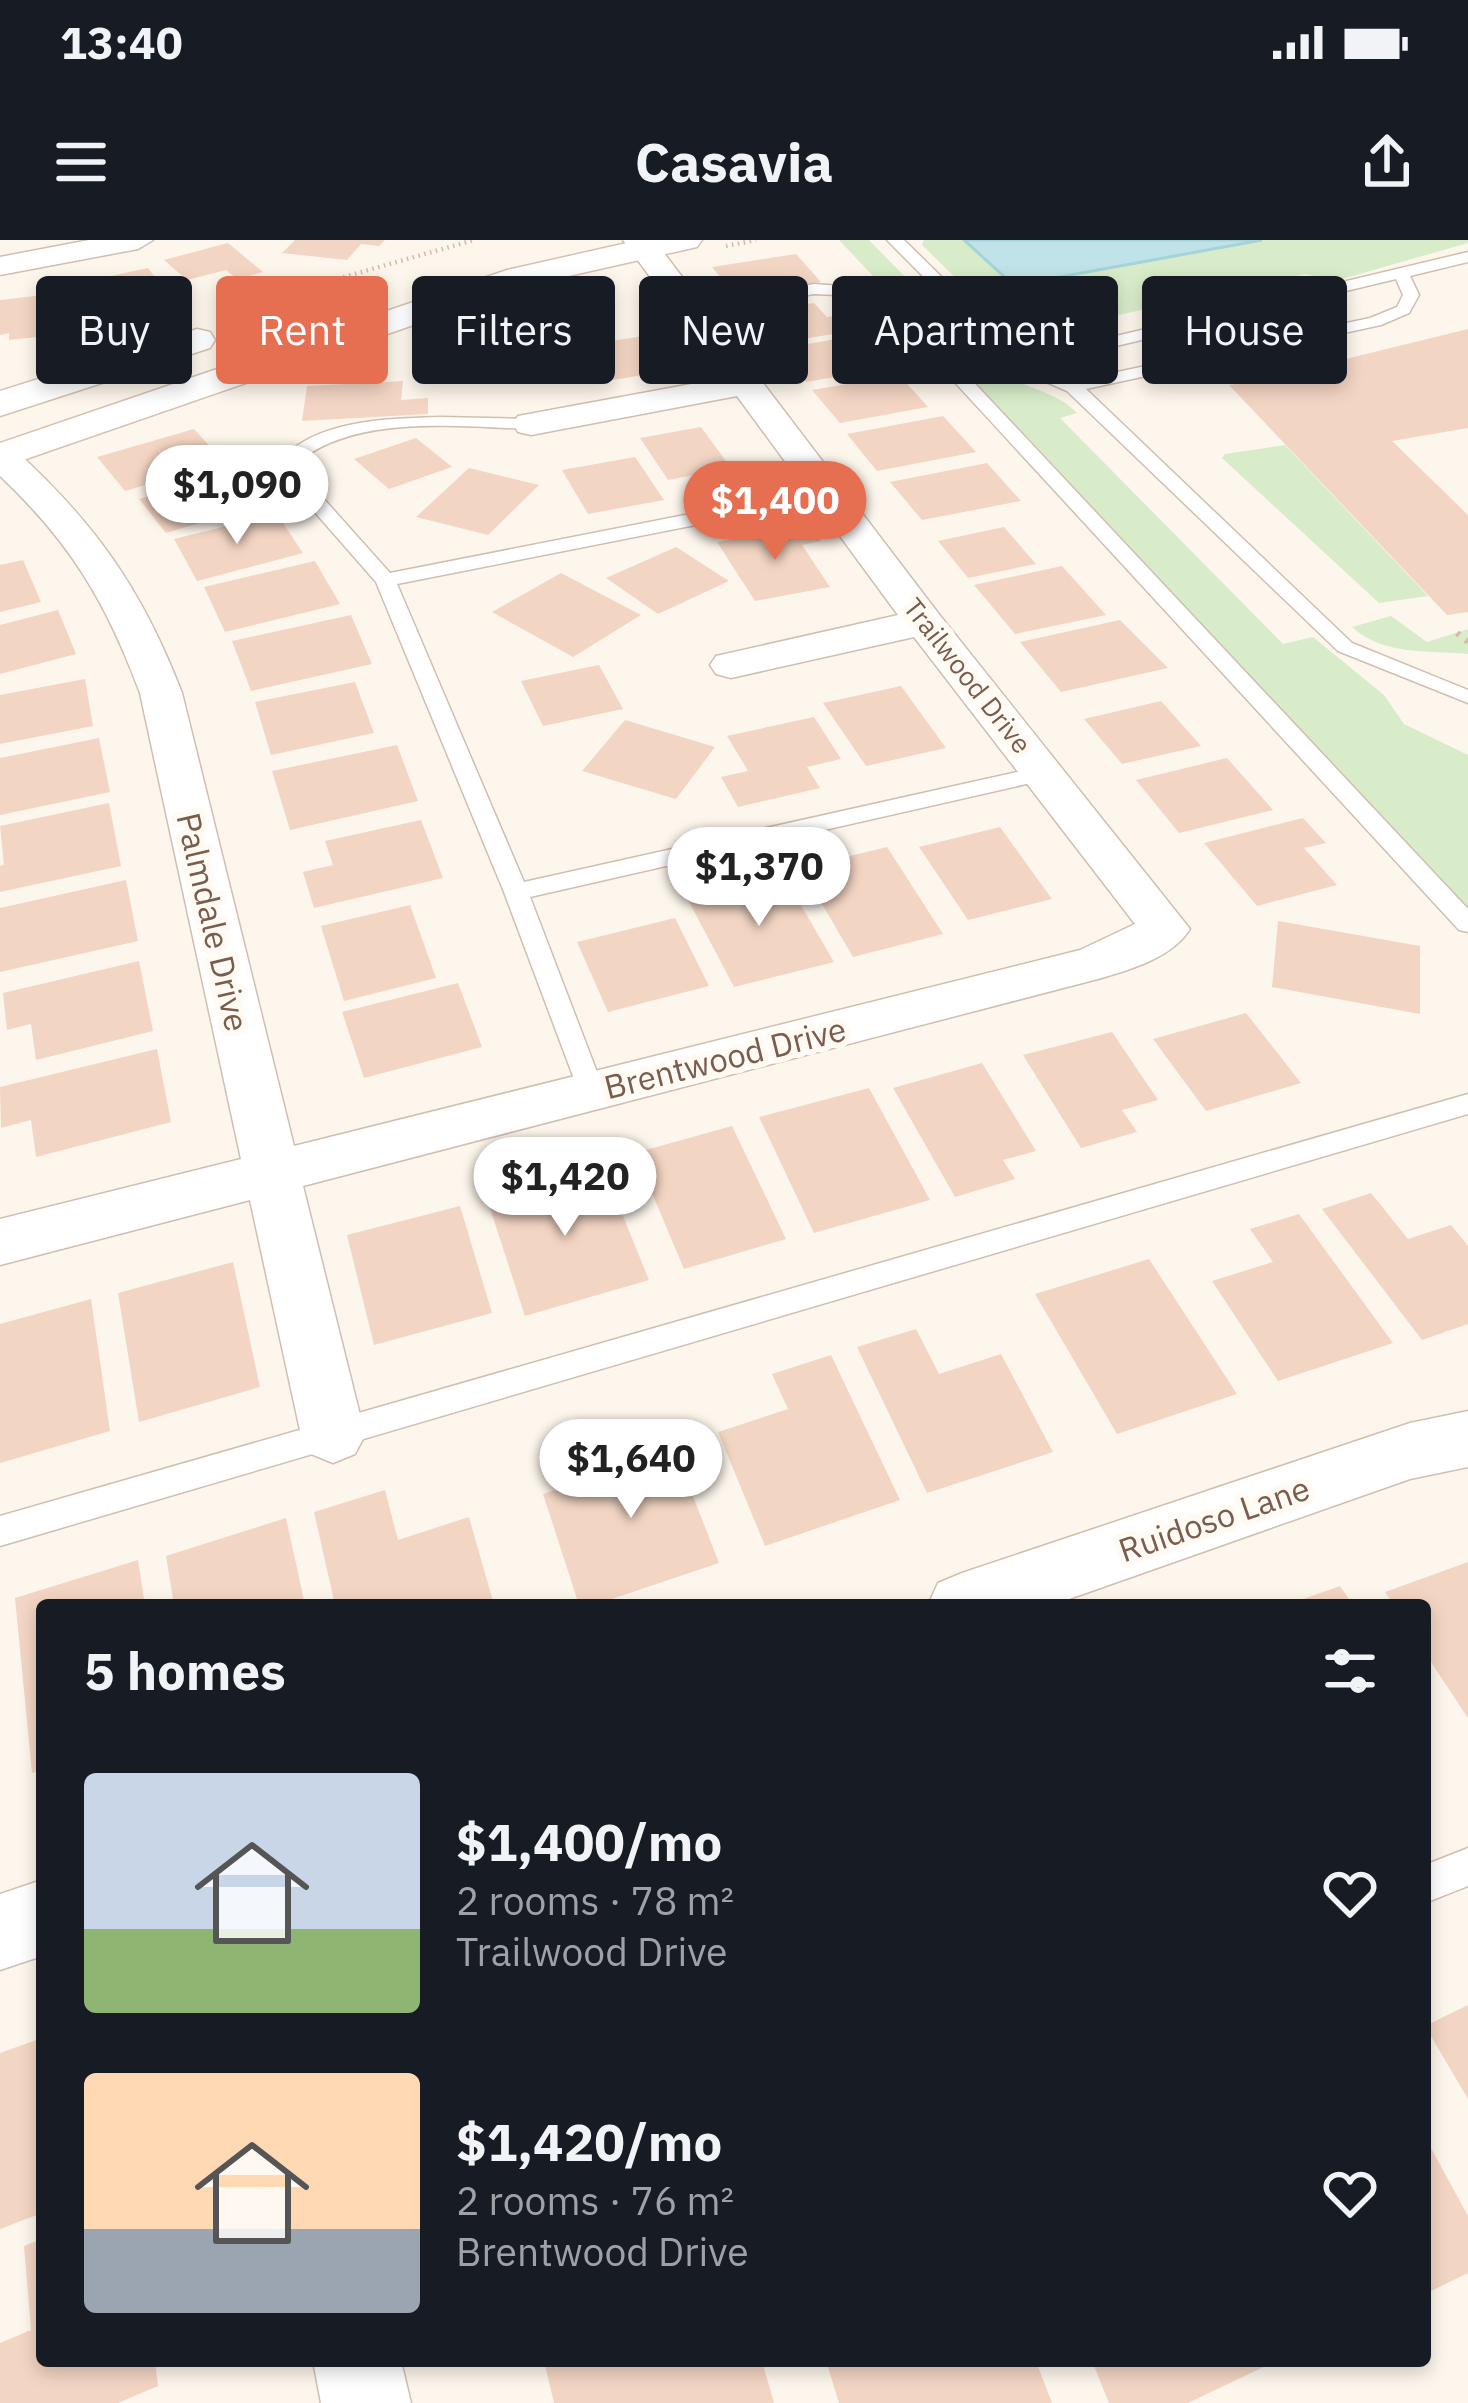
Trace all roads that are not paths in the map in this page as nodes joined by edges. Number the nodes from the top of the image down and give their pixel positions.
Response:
1 (137, 240) edge
2 (528, 240) edge
3 (685, 240) edge
4 (895, 240) edge
5 (640, 244) edge
6 (480, 246) edge
7 (1468, 257) edge
8 (0, 266) edge
9 (663, 276) edge
10 (931, 276) edge
11 (1402, 276) junction
12 (808, 290) edge
13 (216, 324) edge
14 (1118, 341) edge
15 (746, 384) joint
16 (1066, 384) edge
17 (1073, 386) junction
18 (0, 404) edge
19 (531, 424) joint
20 (0, 456) edge
21 (827, 493) junction
22 (385, 580) junction
23 (924, 622) junction
24 (730, 665) dead end
25 (1467, 697) edge
26 (1044, 773) junction
27 (516, 892) junction
28 (1468, 924) edge
29 (1165, 929) joint
30 (592, 1093) junction
31 (1468, 1104) edge
32 (271, 1175) junction
33 (0, 1242) edge
34 (333, 1435) junction
35 (1468, 1439) edge
36 (0, 1531) edge
37 (979, 1599) edge
38 (1468, 1867) edge
39 (1431, 1881) edge
40 (36, 1920) edge
41 (0, 1932) edge
42 (358, 2367) edge
43 (366, 2403) edge

1 - 8 street
2 - 6 main road
3 - 5 main road
4 - 10 lane
5 - 9 street, Trailwood Drive
5 - 20 main road
7 - 11 lane
11 - 14 lane
11 - 17 lane
12 - 28 lane
13 - 18 main road
15 - 19 street
15 - 21 street, Trailwood Drive
16 - 17 lane
17 - 25 lane
19 - 22 lane
20 - 32 street, Palmdale Drive
21 - 22 lane
21 - 23 street, Trailwood Drive
22 - 27 lane
23 - 24 street
23 - 26 street, Trailwood Drive
26 - 27 lane
26 - 29 street, Trailwood Drive
27 - 30 lane
29 - 30 street, Brentwood Drive
30 - 32 street, Brentwood Drive
31 - 34 lane
32 - 33 street, Brentwood Drive
32 - 34 street, Palmdale Drive
34 - 36 lane
35 - 37 street, Ruidoso Lane
38 - 39 lane
40 - 41 street
42 - 43 street

